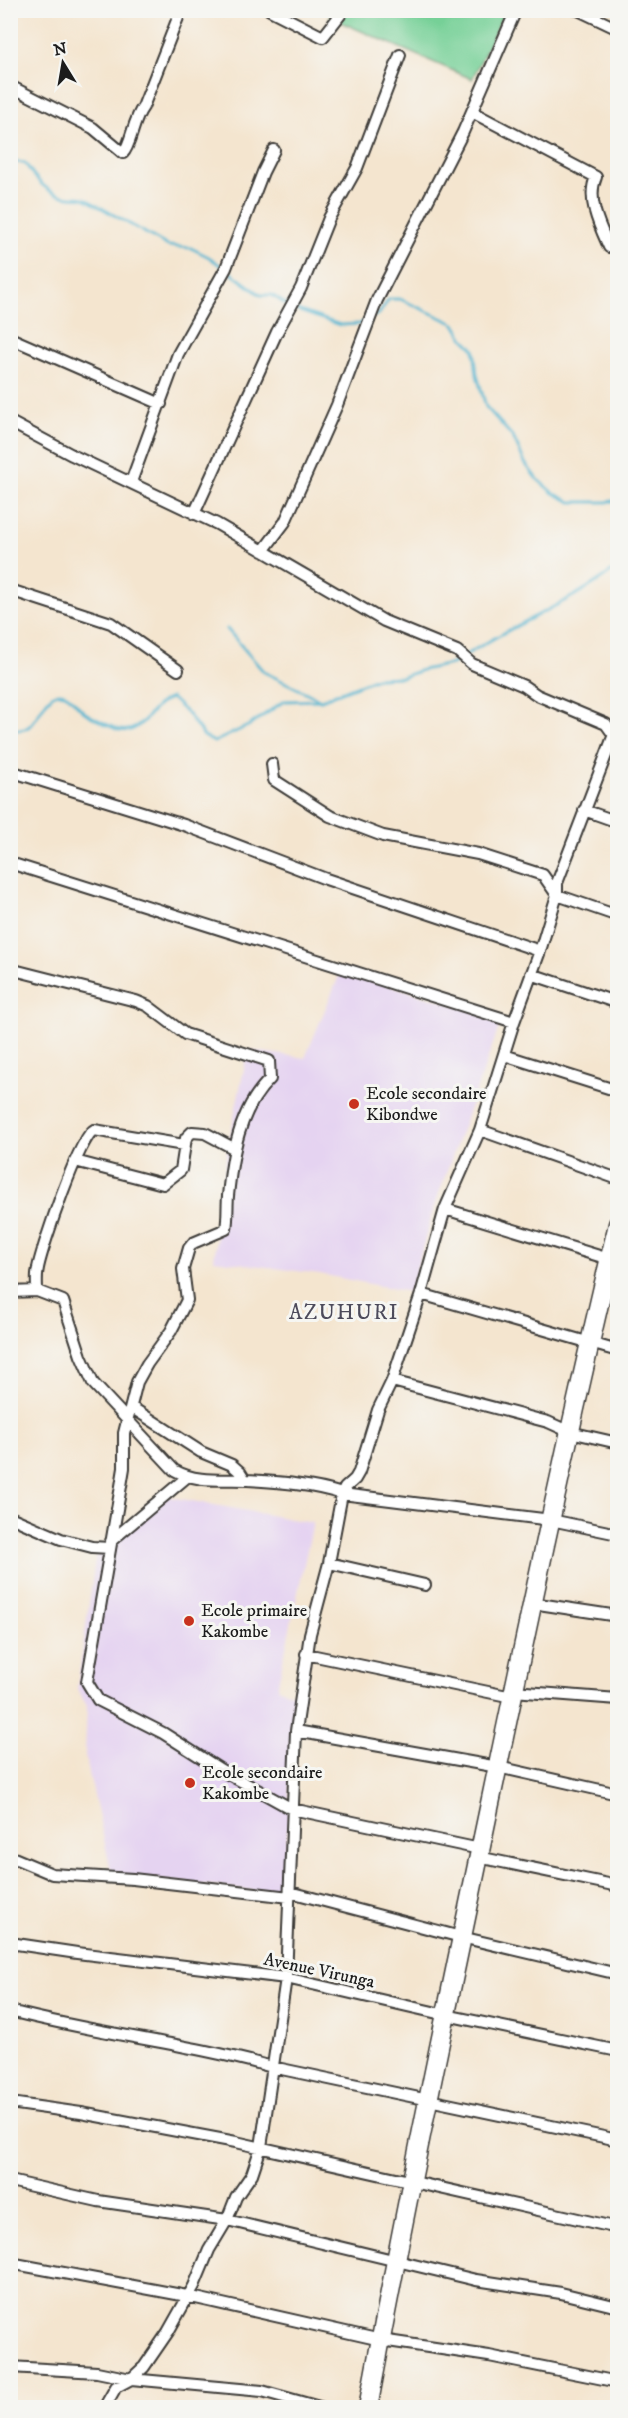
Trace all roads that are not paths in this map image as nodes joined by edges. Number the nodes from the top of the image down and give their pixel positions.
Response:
1 (182, 10) edge
2 (270, 10) edge
3 (344, 10) edge
4 (516, 10) edge
5 (578, 10) edge
6 (618, 29) edge
7 (400, 55) dead end
8 (10, 87) edge
9 (472, 112) junction
10 (274, 150) dead end
11 (618, 246) edge
12 (10, 338) edge
13 (161, 404) junction
14 (10, 422) edge
15 (131, 482) junction
16 (194, 514) junction
17 (263, 551) junction
18 (10, 590) edge
19 (178, 670) dead end
20 (616, 732) edge
21 (272, 764) dead end
22 (10, 771) edge
23 (584, 810) junction
24 (618, 822) edge
25 (10, 863) edge
26 (557, 895) junction
27 (618, 916) edge
28 (540, 951) junction
29 (10, 969) edge
30 (531, 974) junction
31 (618, 1003) edge
32 (514, 1022) junction
33 (504, 1055) junction
34 (618, 1091) edge
35 (480, 1130) junction
36 (184, 1145) junction
37 (235, 1149) junction
38 (75, 1161) junction
39 (618, 1179) edge
40 (445, 1209) junction
41 (618, 1224) edge
42 (612, 1263) edge
43 (37, 1291) junction
44 (10, 1292) edge
45 (421, 1294) junction
46 (590, 1344) junction
47 (618, 1351) edge
48 (392, 1381) junction
49 (131, 1407) junction
50 (127, 1419) junction
51 (570, 1432) junction
52 (618, 1443) edge
53 (187, 1477) junction
54 (245, 1480) junction
55 (342, 1494) junction
56 (10, 1518) edge
57 (551, 1520) junction
58 (618, 1534) edge
59 (110, 1545) junction
60 (329, 1563) junction
61 (424, 1585) dead end
62 (532, 1603) junction
63 (618, 1616) edge
64 (306, 1654) junction
65 (513, 1694) junction
66 (618, 1699) edge
67 (296, 1731) junction
68 (498, 1767) junction
69 (618, 1794) edge
70 (292, 1809) junction
71 (479, 1853) junction
72 (14, 1858) dead end
73 (618, 1886) edge
74 (290, 1894) junction
75 (461, 1937) junction
76 (10, 1943) edge
77 (618, 1974) edge
78 (286, 1978) junction
79 (14, 2012) dead end
80 (446, 2015) junction
81 (618, 2051) edge
82 (272, 2067) junction
83 (430, 2099) junction
84 (10, 2103) edge
85 (618, 2140) edge
86 (261, 2147) junction
87 (10, 2181) edge
88 (413, 2182) junction
89 (227, 2220) junction
90 (618, 2228) edge
91 (396, 2259) junction
92 (10, 2263) edge
93 (187, 2296) junction
94 (618, 2307) edge
95 (381, 2340) junction
96 (10, 2367) edge
97 (131, 2379) junction
98 (618, 2382) edge
99 (104, 2408) edge
100 (323, 2408) edge
101 (368, 2408) edge

1 - 8 street
2 - 3 street
4 - 9 street
5 - 6 street
7 - 16 street
9 - 11 street
9 - 17 street
10 - 13 street
12 - 13 street
13 - 15 street
14 - 15 street
15 - 16 street
16 - 17 street
17 - 20 street
18 - 19 street
20 - 23 street
21 - 26 street
22 - 28 street
23 - 24 street
23 - 26 street
25 - 32 street
26 - 27 street
26 - 28 street
28 - 30 street
29 - 37 street
30 - 31 street
30 - 32 street
32 - 33 street
33 - 34 street
33 - 35 street
35 - 39 street
35 - 40 street
36 - 37 street
36 - 38 street
36 - 38 street
37 - 49 street
38 - 43 street
40 - 42 street
40 - 45 street
41 - 42 highway
42 - 46 highway
43 - 44 street
43 - 50 street
45 - 46 street
45 - 48 street
46 - 47 street
46 - 51 highway
48 - 51 street
48 - 55 street
49 - 50 street
49 - 54 street
50 - 53 street
50 - 59 street
51 - 52 street
51 - 57 highway
53 - 54 street
53 - 59 street
54 - 55 street
55 - 57 street
55 - 60 street
56 - 59 street
57 - 58 street
57 - 62 highway
59 - 70 street
60 - 61 street
60 - 64 street
62 - 63 street
62 - 65 highway
64 - 65 street
64 - 67 street
65 - 66 street
65 - 68 highway
67 - 68 street
67 - 70 street
68 - 69 street
68 - 71 highway
70 - 71 street
70 - 74 street
71 - 73 street
71 - 75 highway
72 - 74 street
74 - 75 street
74 - 78 street
75 - 77 street
75 - 80 highway
76 - 78 street, Avenue Virunga
78 - 80 street, Avenue Virunga
78 - 82 street
79 - 82 street
80 - 81 street, Avenue Virunga
80 - 83 highway
82 - 83 street
82 - 86 street
83 - 85 street
83 - 88 highway
84 - 86 street
86 - 88 street
86 - 89 street
87 - 89 street
88 - 90 street
88 - 91 highway
89 - 91 street
89 - 93 street
91 - 94 street
91 - 95 highway
92 - 93 street
93 - 95 street
93 - 97 street
95 - 98 street
95 - 101 highway
96 - 97 street
97 - 99 street
97 - 100 street

